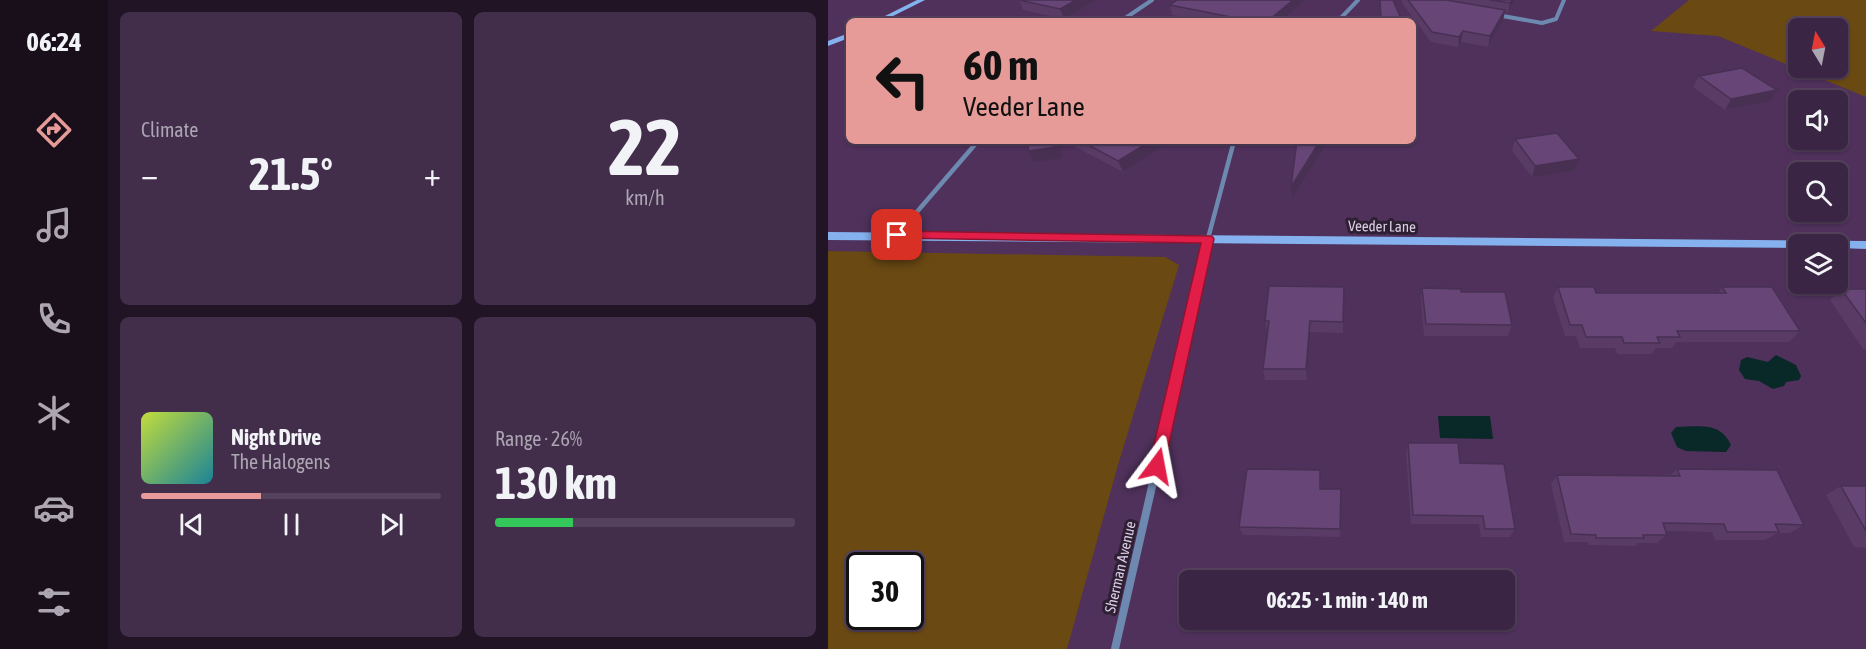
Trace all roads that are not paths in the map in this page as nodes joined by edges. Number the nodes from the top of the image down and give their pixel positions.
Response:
1 (922, 0) edge
2 (1152, 0) edge
3 (1358, 0) edge
4 (1564, 0) edge
5 (1487, 13) edge
6 (884, 18) edge
7 (1125, 18) edge
8 (1341, 18) edge
9 (846, 35) edge
10 (828, 44) edge
11 (975, 144) edge
12 (1233, 144) edge
13 (828, 227) edge
14 (897, 235) junction
15 (828, 236) edge
16 (1208, 239) junction
17 (1866, 245) edge
18 (1115, 649) edge

1 - 6 street
2 - 7 street
3 - 8 street
4 - 5 street
9 - 10 street
11 - 14 street
12 - 16 street, Sherman Avenue
13 - 14 street, Veeder Lane
14 - 15 street, Veeder Lane
14 - 16 street, Veeder Lane
16 - 17 street, Veeder Lane
16 - 18 street, Sherman Avenue

